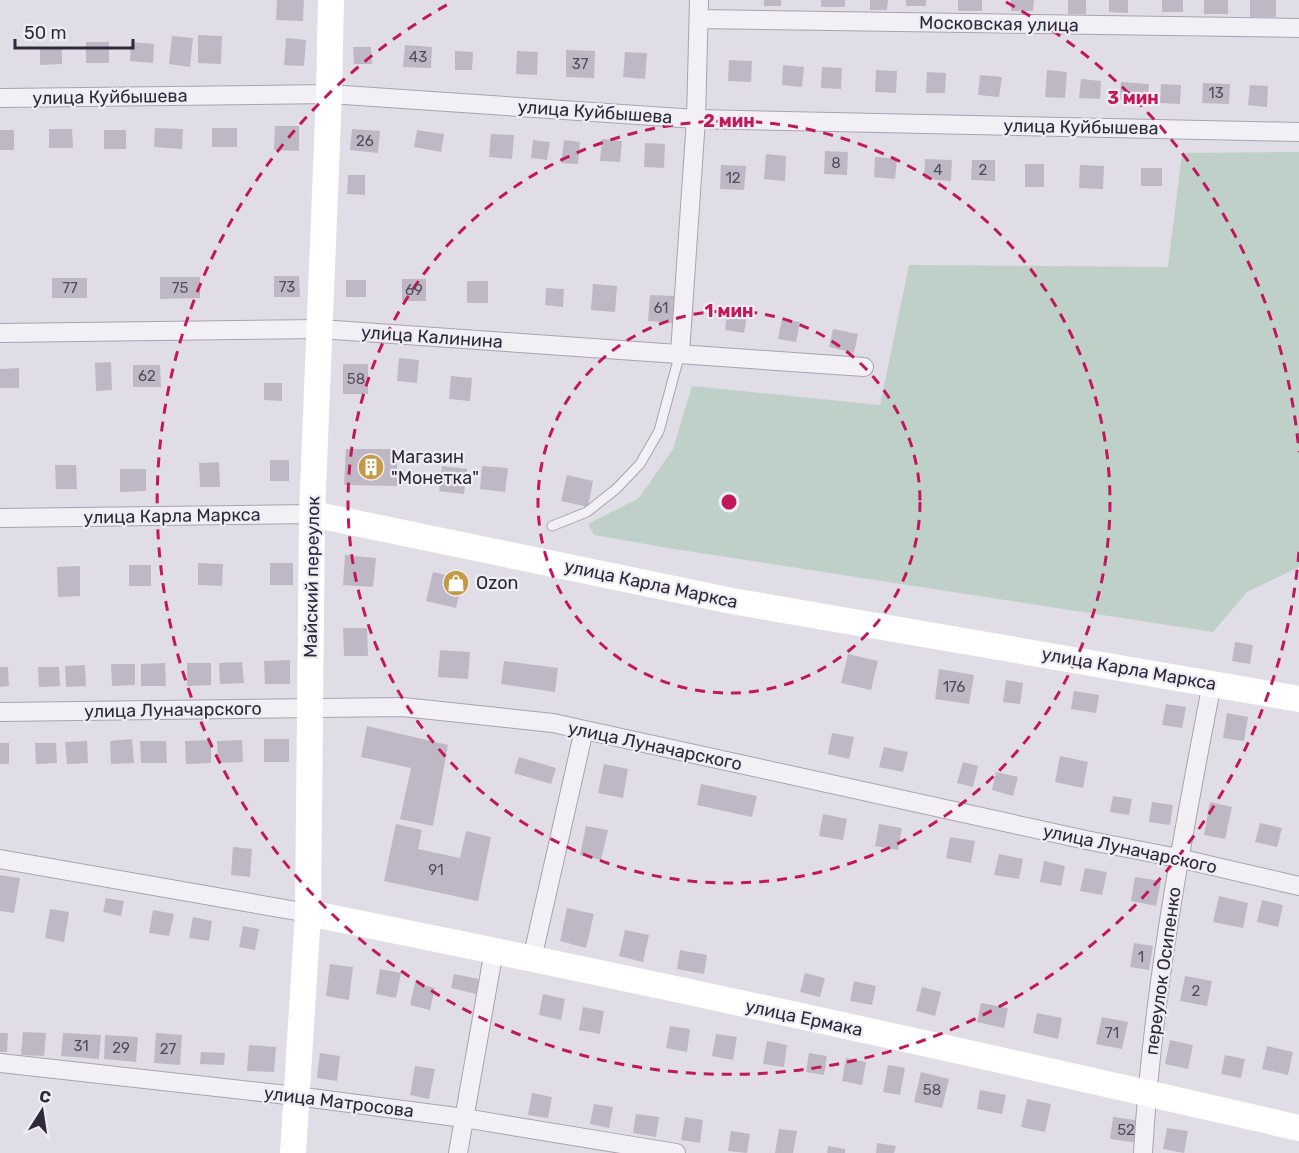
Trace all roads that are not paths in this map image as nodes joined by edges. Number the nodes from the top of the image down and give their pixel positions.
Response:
1 (331, 0) edge
2 (699, 0) edge
3 (699, 19) junction
4 (1299, 28) edge
5 (329, 94) junction
6 (0, 98) edge
7 (696, 119) junction
8 (1299, 132) edge
9 (320, 329) junction
10 (0, 333) edge
11 (680, 353) junction
12 (864, 367) dead end
13 (312, 514) junction
14 (0, 518) edge
15 (552, 526) dead end
16 (1212, 683) junction
17 (1299, 699) edge
18 (311, 709) junction
19 (0, 712) edge
20 (584, 730) junction
21 (1178, 858) junction
22 (0, 859) edge
23 (1299, 886) edge
24 (308, 913) junction
25 (494, 950) junction
26 (532, 959) junction
27 (0, 1064) edge
28 (1146, 1093) junction
29 (296, 1096) junction
30 (464, 1118) junction
31 (1299, 1128) edge
32 (293, 1153) edge
33 (458, 1153) edge
34 (676, 1153) edge
35 (1143, 1153) edge

1 - 5 main road, Майский переулок
2 - 3 street
3 - 4 street, Московская улица
3 - 7 street
5 - 6 street, улица Куйбышева
5 - 7 street, улица Куйбышева
5 - 9 main road, Майский переулок
7 - 8 street, улица Куйбышева
7 - 11 street
9 - 10 street, улица Калинина
9 - 11 street, улица Калинина
9 - 13 main road, Майский переулок
11 - 12 street, улица Калинина
11 - 15 lane
13 - 14 street, улица Карла Маркса
13 - 16 main road, улица Карла Маркса
13 - 18 main road, Майский переулок
16 - 17 main road, улица Карла Маркса
16 - 21 street, переулок Осипенко
18 - 19 street, улица Луначарского
18 - 20 street, улица Луначарского
18 - 24 main road, Майский переулок
20 - 21 street, улица Луначарского
20 - 26 street
21 - 23 street, улица Луначарского
21 - 28 street, переулок Осипенко
22 - 24 street
24 - 25 main road, улица Ермака
24 - 29 main road, Майский переулок
25 - 26 main road, улица Ермака
25 - 30 street
26 - 28 main road, улица Ермака
27 - 29 street, улица Матросова
28 - 31 main road, улица Ермака
28 - 35 street, переулок Осипенко
29 - 30 street, улица Матросова
29 - 32 main road, Майский переулок
30 - 33 street
30 - 34 street, улица Матросова

